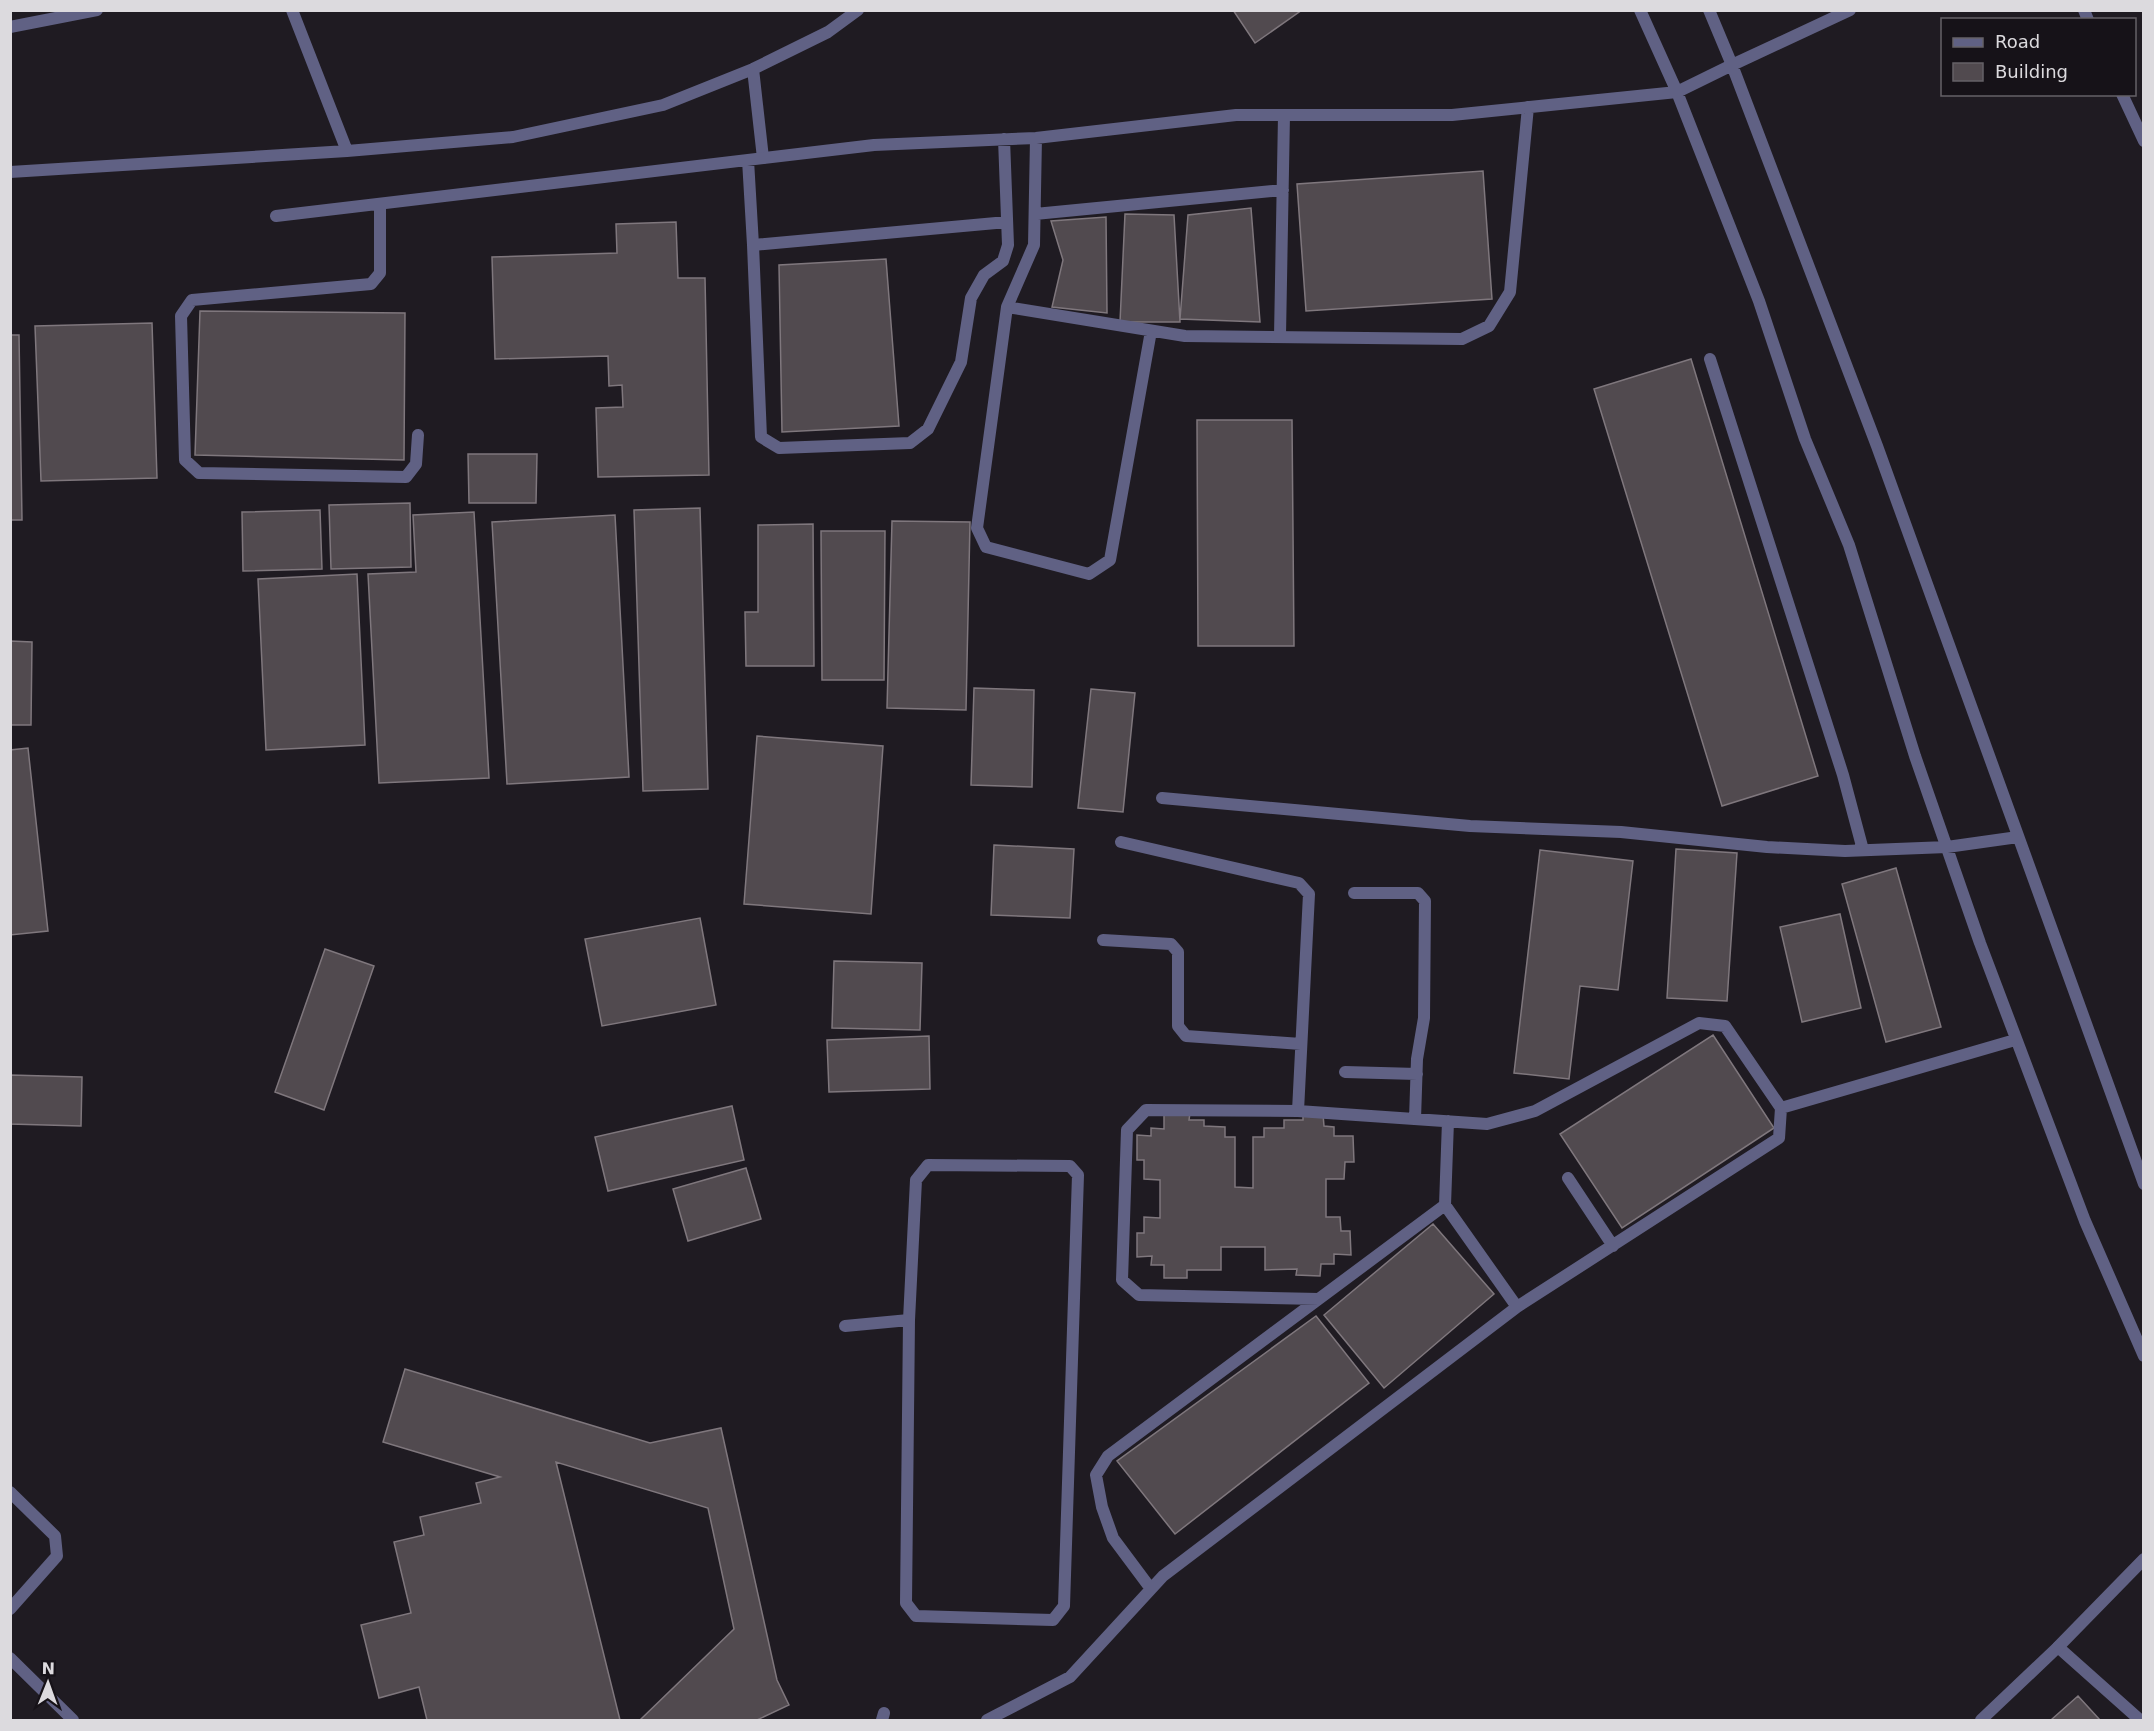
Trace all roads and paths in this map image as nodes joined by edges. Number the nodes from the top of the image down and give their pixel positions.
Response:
1 (98, 10) edge
2 (292, 10) edge
3 (858, 10) edge
4 (1640, 10) edge
5 (1709, 10) edge
6 (1850, 10) edge
7 (10, 27) edge
8 (1732, 65) junction
9 (753, 69) junction
10 (1677, 92) junction
11 (2123, 96) edge
12 (1528, 107) junction
13 (1284, 115) junction
14 (1035, 138) junction
15 (1004, 139) junction
16 (2144, 141) edge
17 (347, 151) junction
18 (763, 158) junction
19 (748, 160) junction
20 (10, 172) edge
21 (1283, 190) junction
22 (380, 204) junction
23 (1035, 214) junction
24 (276, 216) dead end
25 (1007, 222) junction
26 (753, 245) junction
27 (1007, 307) junction
28 (1151, 331) junction
29 (1280, 336) junction
30 (1710, 359) dead end
31 (418, 435) dead end
32 (1162, 798) dead end
33 (2018, 837) junction
34 (1121, 842) dead end
35 (1947, 847) junction
36 (1863, 850) junction
37 (1354, 893) dead end
38 (1103, 940) dead end
39 (2016, 1040) junction
40 (1301, 1044) junction
41 (1345, 1072) dead end
42 (1416, 1074) junction
43 (1781, 1108) junction
44 (1298, 1111) junction
45 (1415, 1119) junction
46 (1448, 1121) junction
47 (1568, 1178) dead end
48 (2144, 1184) edge
49 (1445, 1205) junction
50 (1613, 1246) junction
51 (1318, 1299) junction
52 (1517, 1307) junction
53 (909, 1320) junction
54 (845, 1326) dead end
55 (2144, 1356) edge
56 (10, 1492) edge
57 (2144, 1559) edge
58 (1151, 1589) junction
59 (10, 1609) edge
60 (2058, 1647) junction
61 (10, 1658) edge
62 (73, 1720) edge
63 (987, 1720) edge
64 (1981, 1720) edge
65 (2140, 1720) edge

1 - 7 street
2 - 17 street
3 - 9 street
4 - 10 street
5 - 8 street
6 - 8 street
8 - 10 street
8 - 33 street
9 - 17 street
9 - 18 street
10 - 12 street
10 - 35 street
11 - 16 street
12 - 13 street
12 - 29 street
13 - 14 street
13 - 21 street
14 - 15 street
14 - 23 street
15 - 18 street
15 - 25 street
17 - 20 street
18 - 19 street
19 - 22 street
19 - 26 street
21 - 23 street
21 - 29 street
22 - 24 street
22 - 31 street
23 - 27 street
25 - 26 street
25 - 26 street
27 - 28 street
27 - 28 street
28 - 29 street
30 - 36 street
32 - 36 street
33 - 35 street
33 - 48 street
34 - 40 street
35 - 36 street
35 - 39 street
37 - 42 street
38 - 40 street
39 - 43 street
39 - 55 street
40 - 44 street
41 - 42 street
42 - 45 street
43 - 46 street
43 - 50 street
44 - 45 street
44 - 51 street
45 - 46 street
46 - 49 street
47 - 50 street
49 - 51 street
49 - 52 street
50 - 52 street
51 - 58 street
52 - 58 street
53 - 53 street
53 - 54 street
56 - 59 street
57 - 60 street
58 - 63 street
60 - 64 street
60 - 65 street
61 - 62 street

